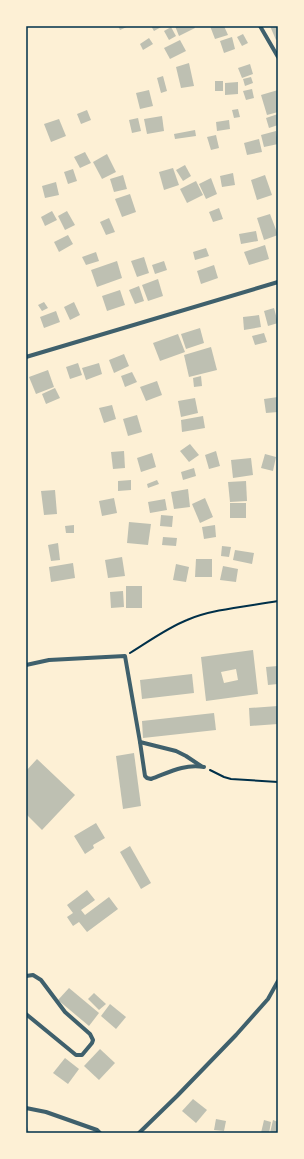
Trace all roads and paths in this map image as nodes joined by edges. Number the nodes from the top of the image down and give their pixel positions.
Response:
1 (260, 26) edge
2 (278, 57) edge
3 (278, 282) edge
4 (26, 356) edge
5 (278, 601) edge
6 (125, 656) junction
7 (26, 665) edge
8 (140, 742) junction
9 (204, 767) junction
10 (278, 782) edge
11 (26, 976) edge
12 (278, 981) edge
13 (26, 1014) edge
14 (26, 1108) edge
15 (100, 1133) edge
16 (139, 1133) edge

1 - 2 street
3 - 4 street
5 - 6 path
6 - 7 street
6 - 8 street
8 - 9 street
8 - 9 street
9 - 10 path
11 - 13 street
12 - 16 street
14 - 15 street

